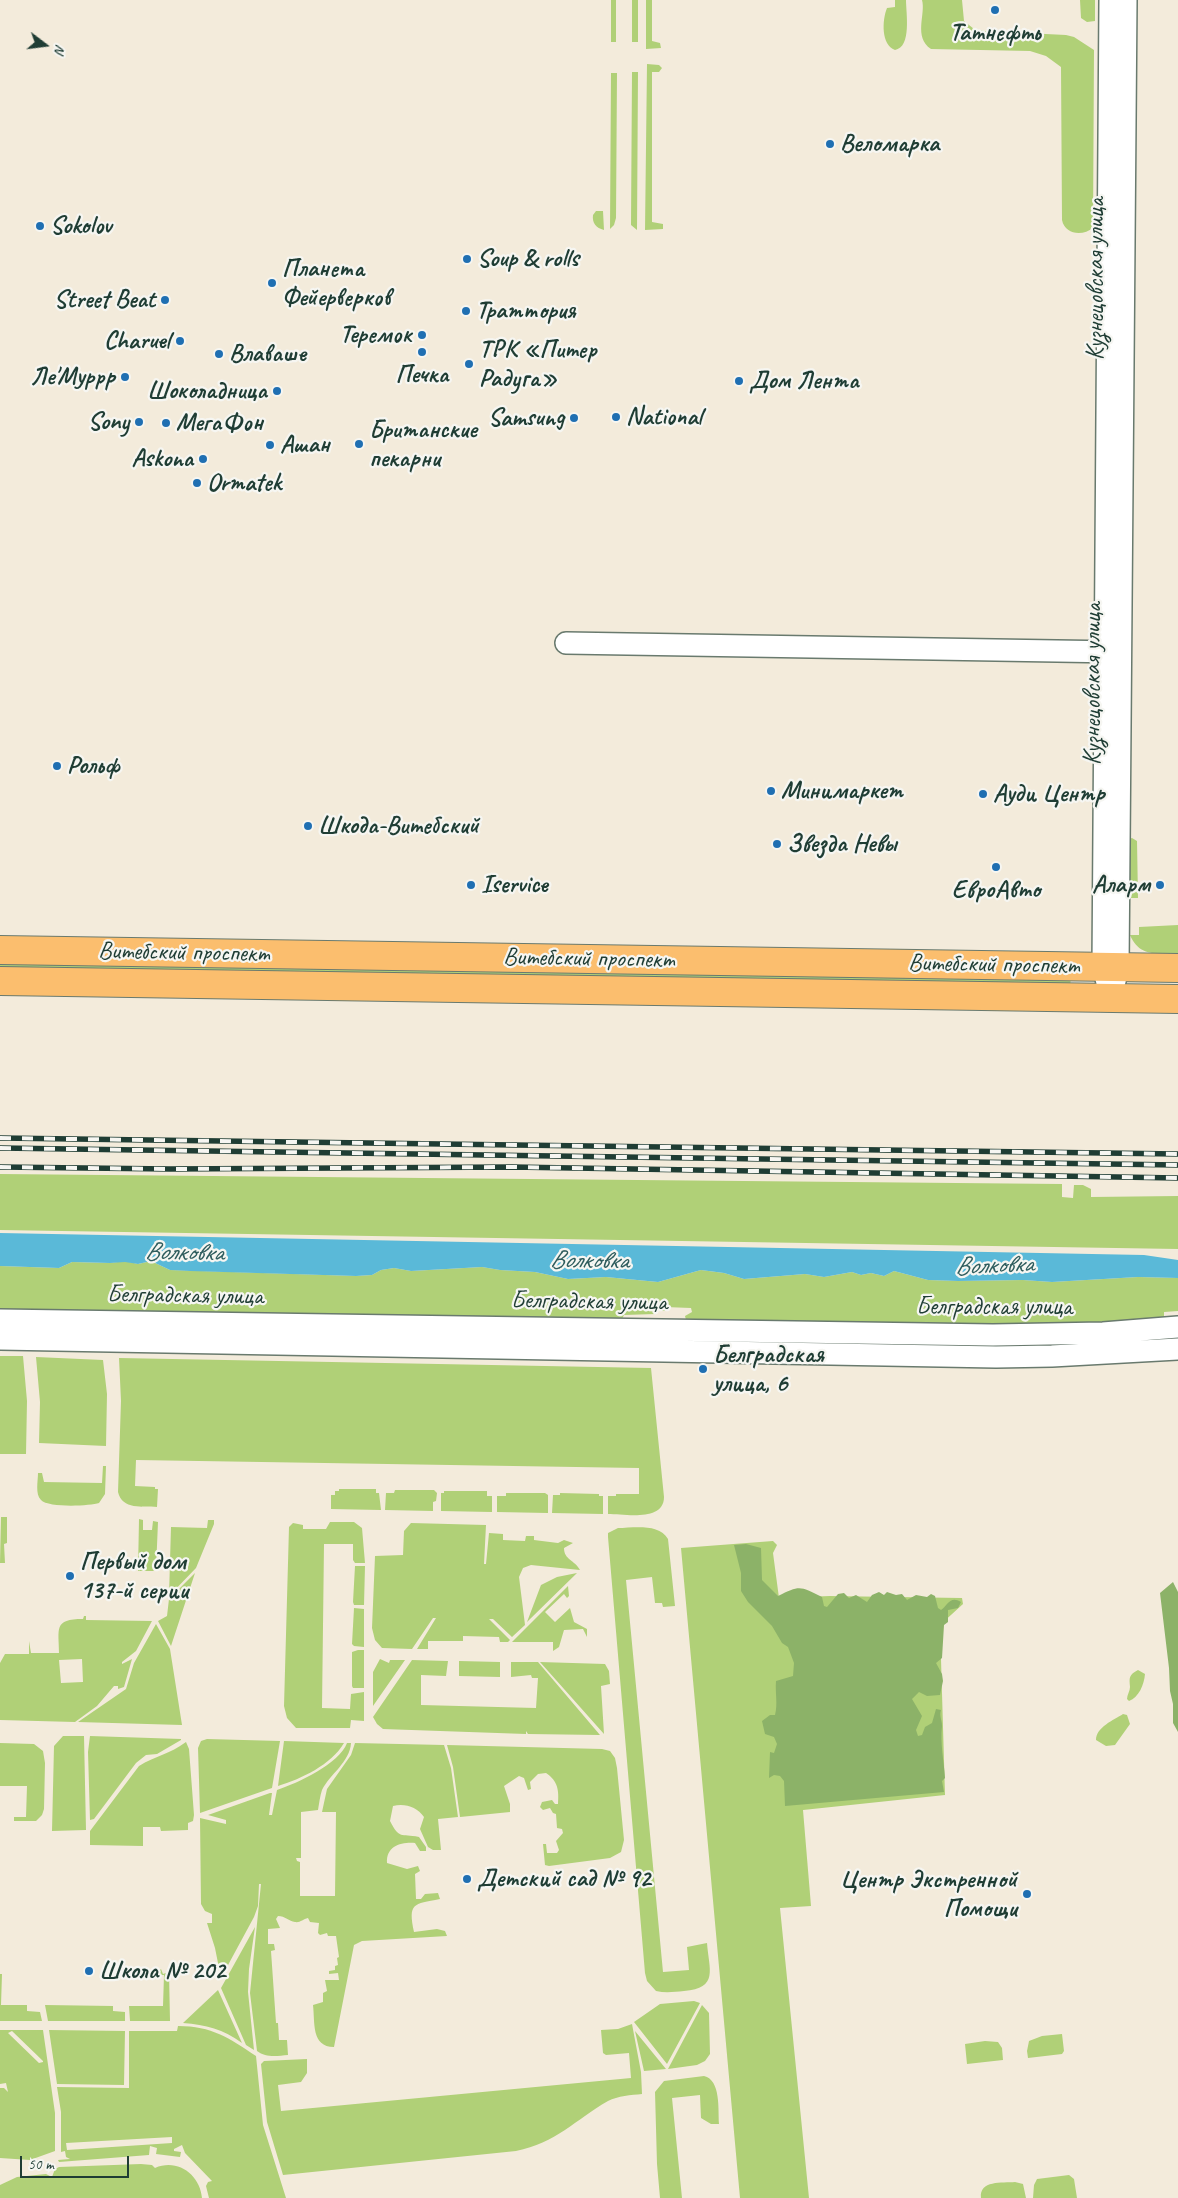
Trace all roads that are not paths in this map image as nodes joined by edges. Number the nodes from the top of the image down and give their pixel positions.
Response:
1 (1110, 0) edge
2 (1126, 0) edge
3 (566, 643) dead end
4 (1113, 652) junction
5 (0, 950) edge
6 (1111, 967) junction
7 (1178, 968) edge
8 (0, 981) edge
9 (1111, 998) junction
10 (1178, 999) edge
11 (0, 1320) edge
12 (1178, 1327) edge
13 (0, 1339) edge
14 (1178, 1349) edge

1 - 4 street, Кузнецовская улица
2 - 4 street, Кузнецовская улица
3 - 4 street
4 - 6 street, Кузнецовская улица
5 - 6 main road, Витебский проспект
6 - 7 main road, Витебский проспект
6 - 9 street, Кузнецовская улица
8 - 9 main road, Витебский проспект
9 - 10 main road, Витебский проспект
11 - 12 street, Белградская улица
13 - 14 street, Белградская улица

